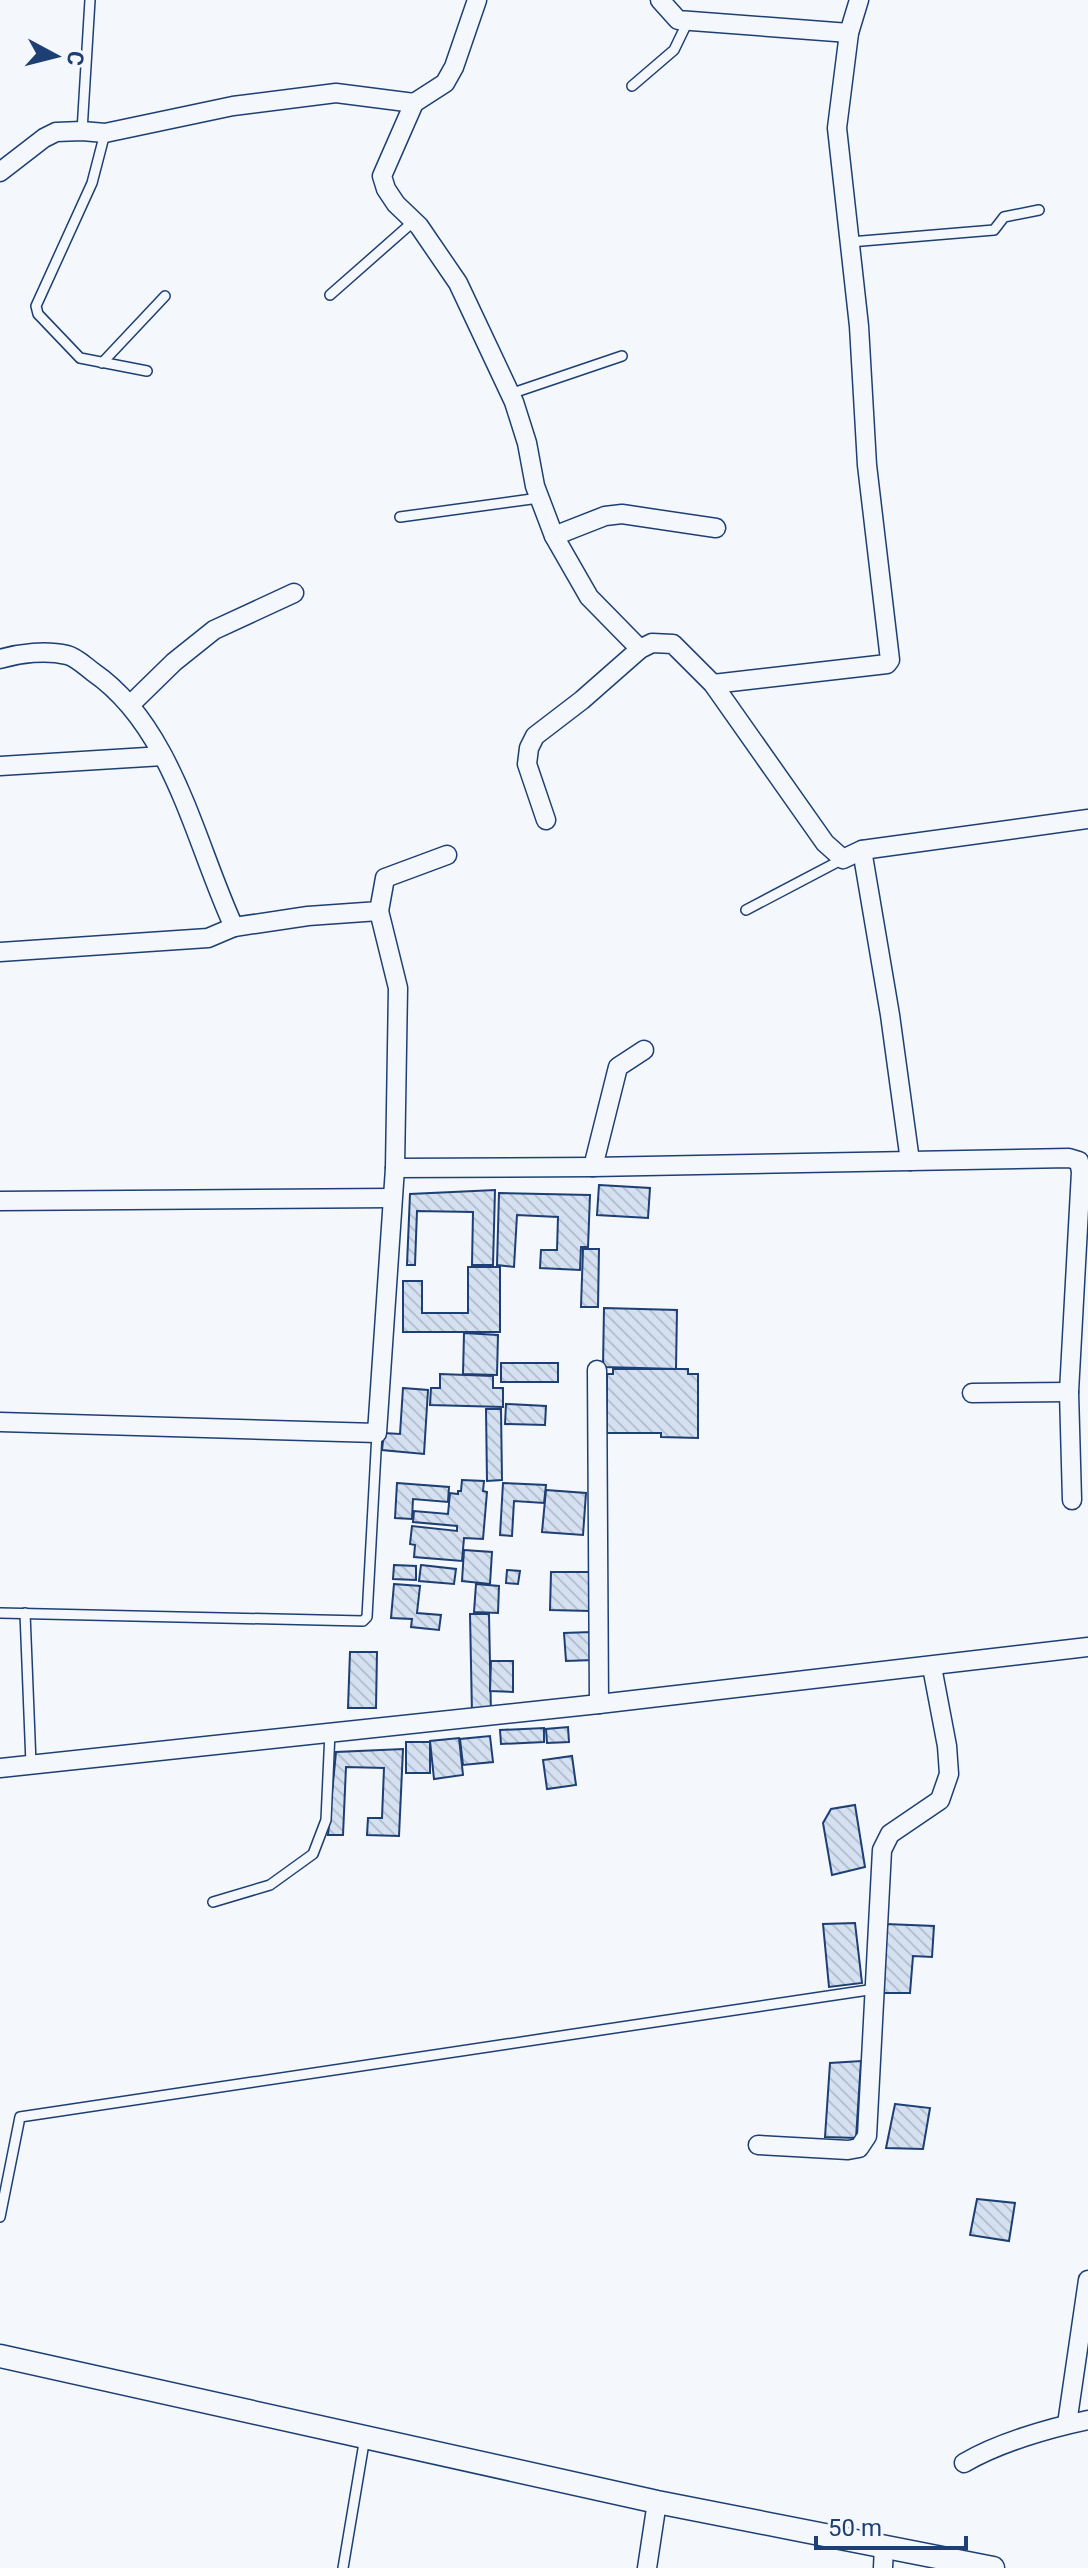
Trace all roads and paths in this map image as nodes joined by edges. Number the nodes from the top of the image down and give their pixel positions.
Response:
1 (90, 0) edge
2 (477, 0) edge
3 (660, 0) edge
4 (859, 0) edge
5 (688, 21) junction
6 (849, 33) junction
7 (632, 86) dead end
8 (414, 103) junction
9 (82, 131) junction
10 (105, 133) junction
11 (0, 172) edge
12 (1039, 210) dead end
13 (414, 221) junction
14 (849, 242) junction
15 (330, 295) dead end
16 (165, 296) dead end
17 (622, 356) dead end
18 (102, 363) junction
19 (147, 371) dead end
20 (510, 394) junction
21 (539, 498) junction
22 (400, 517) dead end
23 (716, 528) dead end
24 (554, 536) junction
25 (294, 593) dead end
26 (640, 649) junction
27 (0, 659) edge
28 (713, 684) junction
29 (131, 704) junction
30 (163, 756) junction
31 (0, 766) edge
32 (1088, 819) edge
33 (546, 820) dead end
34 (862, 850) junction
35 (447, 855) dead end
36 (843, 859) junction
37 (746, 910) dead end
38 (379, 911) junction
39 (234, 927) junction
40 (0, 952) edge
41 (644, 1050) dead end
42 (910, 1161) junction
43 (593, 1167) junction
44 (395, 1168) junction
45 (392, 1198) junction
46 (0, 1201) edge
47 (597, 1370) dead end
48 (1069, 1392) junction
49 (972, 1393) dead end
50 (0, 1422) edge
51 (377, 1433) junction
52 (1072, 1500) dead end
53 (0, 1613) edge
54 (25, 1613) junction
55 (1088, 1647) edge
56 (932, 1667) junction
57 (599, 1704) junction
58 (330, 1732) junction
59 (31, 1764) junction
60 (0, 1768) edge
61 (213, 1902) dead end
62 (875, 1989) junction
63 (758, 2145) dead end
64 (0, 2217) edge
65 (1088, 2280) edge
66 (0, 2356) edge
67 (1088, 2420) edge
68 (1067, 2424) junction
69 (365, 2437) junction
70 (964, 2463) dead end
71 (657, 2502) junction
72 (883, 2557) edge
73 (343, 2568) edge
74 (647, 2568) edge
75 (993, 2568) edge

1 - 9 lane
2 - 8 street
3 - 5 street
4 - 6 street
5 - 6 street
5 - 7 lane
6 - 14 street
8 - 10 street
8 - 13 street
9 - 10 street
9 - 11 street
10 - 18 lane
12 - 14 lane
13 - 15 lane
13 - 20 street
14 - 28 street
16 - 18 lane
17 - 20 lane
18 - 19 lane
20 - 21 street
21 - 22 lane
21 - 24 street
23 - 24 street
24 - 26 street
25 - 29 street
26 - 28 street
26 - 33 street
27 - 29 street
28 - 36 street
29 - 30 street
30 - 31 street
30 - 39 street
32 - 34 street
34 - 36 street
34 - 42 street
35 - 38 street
36 - 37 lane
38 - 39 street
38 - 44 street
39 - 40 street
41 - 43 street
42 - 43 street
42 - 48 street
43 - 44 street
44 - 45 street
45 - 46 street
45 - 51 street
47 - 57 street
48 - 49 street
48 - 52 street
50 - 51 street
51 - 54 lane
53 - 54 lane
54 - 59 lane
55 - 56 street
56 - 57 street
56 - 62 street
57 - 58 street
58 - 59 street
58 - 61 lane
59 - 60 street
62 - 63 street
62 - 64 lane
65 - 68 street
66 - 69 street
67 - 68 street
68 - 70 street
69 - 71 street
69 - 73 lane
71 - 72 street
71 - 74 street
72 - 75 street

